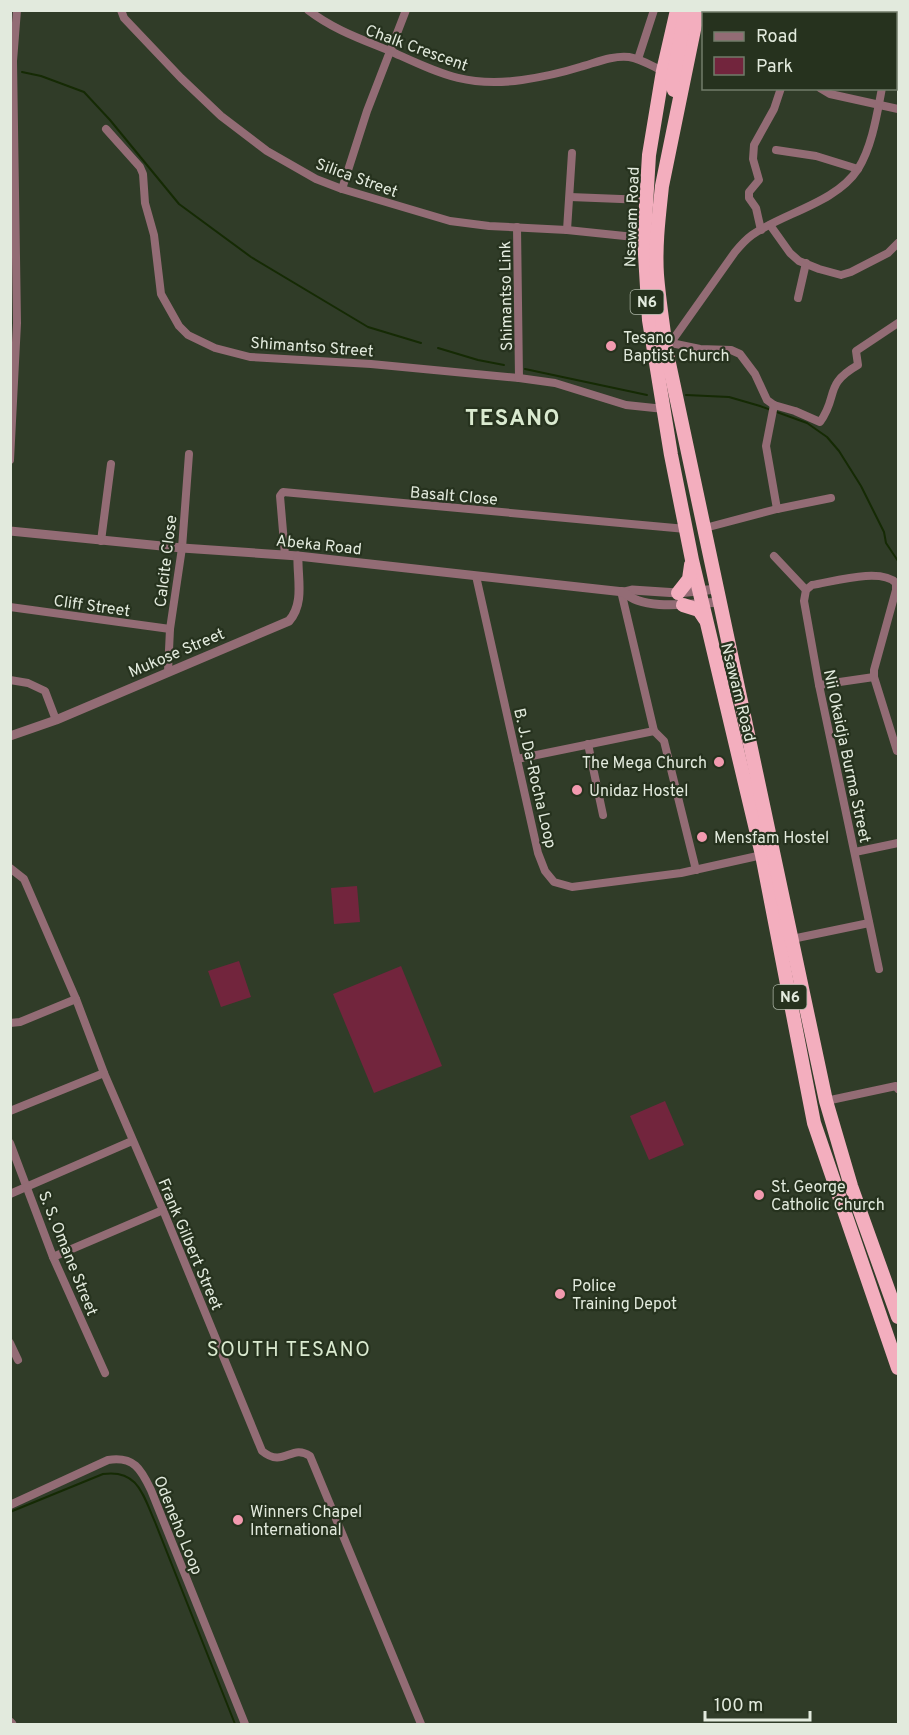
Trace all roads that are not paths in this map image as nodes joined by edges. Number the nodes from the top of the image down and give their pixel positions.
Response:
1 (17, 10) edge
2 (121, 10) edge
3 (309, 10) edge
4 (406, 10) edge
5 (654, 10) edge
6 (677, 10) edge
7 (686, 10) edge
8 (698, 10) edge
9 (390, 51) junction
10 (638, 59) junction
11 (663, 71) junction
12 (780, 90) edge
13 (823, 90) edge
14 (882, 90) edge
15 (680, 91) junction
16 (878, 106) junction
17 (898, 109) edge
18 (106, 129) dead end
19 (776, 150) dead end
20 (572, 153) dead end
21 (858, 169) junction
22 (342, 189) junction
23 (570, 197) junction
24 (646, 200) junction
25 (770, 225) junction
26 (517, 227) junction
27 (567, 230) junction
28 (761, 230) junction
29 (644, 238) junction
30 (898, 243) edge
31 (807, 263) junction
32 (14, 272) edge
33 (798, 298) dead end
34 (898, 322) edge
35 (669, 346) junction
36 (520, 371) junction
37 (774, 405) junction
38 (664, 409) junction
39 (189, 454) dead end
40 (10, 460) edge
41 (111, 464) dead end
42 (831, 498) dead end
43 (777, 509) junction
44 (705, 528) junction
45 (686, 529) junction
46 (10, 531) edge
47 (101, 541) junction
48 (182, 548) junction
49 (285, 555) junction
50 (298, 556) junction
51 (774, 556) dead end
52 (692, 560) junction
53 (476, 576) junction
54 (622, 592) junction
55 (805, 592) junction
56 (718, 596) junction
57 (700, 598) junction
58 (681, 599) junction
59 (10, 607) edge
60 (705, 619) junction
61 (170, 629) junction
62 (168, 671) junction
63 (874, 677) junction
64 (10, 680) edge
65 (819, 685) junction
66 (56, 720) junction
67 (654, 731) junction
68 (895, 734) edge
69 (10, 736) edge
70 (588, 744) junction
71 (897, 751) edge
72 (517, 759) junction
73 (603, 815) dead end
74 (898, 843) edge
75 (855, 852) junction
76 (762, 855) junction
77 (10, 868) edge
78 (696, 870) junction
79 (869, 923) junction
80 (792, 939) junction
81 (879, 969) dead end
82 (76, 999) junction
83 (10, 1023) edge
84 (104, 1073) junction
85 (898, 1089) edge
86 (826, 1101) junction
87 (10, 1111) edge
88 (132, 1141) junction
89 (10, 1143) edge
90 (27, 1186) junction
91 (10, 1194) edge
92 (163, 1210) junction
93 (53, 1257) junction
94 (898, 1317) edge
95 (10, 1343) edge
96 (18, 1360) dead end
97 (898, 1368) edge
98 (105, 1373) dead end
99 (10, 1505) edge
100 (245, 1725) edge
101 (421, 1725) edge

1 - 32 street
2 - 22 street, Silica Street
3 - 9 street, Chalk Crescent
4 - 9 street
5 - 10 street
6 - 11 highway, Nsawam Road / N6
7 - 15 highway
8 - 15 highway, Nsawam Road / N6
9 - 10 street, Chalk Crescent
9 - 22 street
10 - 11 street, Chalk Crescent
11 - 24 highway, Nsawam Road / N6
12 - 28 street
13 - 16 street
14 - 16 street
15 - 35 highway, Nsawam Road / N6
16 - 17 street
16 - 21 street
18 - 36 street, Shimantso Street
19 - 21 street
20 - 23 street
21 - 25 street
22 - 26 street, Silica Street
23 - 24 street
23 - 27 street
24 - 29 highway, Nsawam Road / N6
25 - 28 street
25 - 31 street
26 - 27 street, Silica Street
26 - 36 street, Shimantso Link
27 - 29 street, Silica Street
28 - 35 street
29 - 38 highway, Nsawam Road / N6
30 - 31 street
31 - 33 street
32 - 40 street
34 - 37 street
35 - 37 street
35 - 44 highway, Nsawam Road / N6
36 - 38 street, Shimantso Street
37 - 43 street
38 - 45 highway, Nsawam Road / N6
39 - 48 street, Calcite Close
41 - 47 street
42 - 43 street
43 - 44 street
44 - 56 highway, Nsawam Road / N6
45 - 49 street, Basalt Close
45 - 52 highway, Nsawam Road / N6
46 - 47 street, Abeka Road
47 - 48 street, Abeka Road
48 - 49 street, Abeka Road
48 - 61 street, Calcite Close
49 - 50 street, Abeka Road
50 - 53 street, Abeka Road
50 - 62 street, Mukose Street
51 - 55 street
52 - 57 highway, Nsawam Road / N6
52 - 58 highway
53 - 54 street, Abeka Road
53 - 72 street, B. J. Da-Rocha Loop
54 - 58 street, Abeka Road
54 - 67 street
55 - 63 street
55 - 65 street, Nii Okaidja Burma Street
56 - 57 street, Abeka Road
56 - 80 highway, Nsawam Road / N6
57 - 58 street, Abeka Road
57 - 60 highway, Nsawam Road / N6
58 - 60 highway
59 - 61 street, Cliff Street
60 - 76 highway, Nsawam Road / N6
61 - 62 street, Calcite Close
62 - 66 street, Mukose Street
63 - 65 street
63 - 68 street
64 - 66 street
65 - 75 street, Nii Okaidja Burma Street
66 - 69 street, Mukose Street
67 - 70 street
67 - 78 street
68 - 71 street
70 - 72 street
70 - 73 street
72 - 78 street, B. J. Da-Rocha Loop
74 - 75 street
75 - 79 street, Nii Okaidja Burma Street
76 - 78 street, B. J. Da-Rocha Loop
76 - 97 highway, Nsawam Road / N6
77 - 82 street, Frank Gilbert Street
79 - 80 street
79 - 81 street, Nii Okaidja Burma Street
80 - 86 highway, Nsawam Road / N6
82 - 83 street
82 - 84 street, Frank Gilbert Street
84 - 87 street
84 - 88 street, Frank Gilbert Street
85 - 86 street
86 - 94 highway, Nsawam Road / N6
88 - 90 street
88 - 92 street, Frank Gilbert Street
89 - 90 street, S. S. Omane Street
90 - 91 street
90 - 93 street, S. S. Omane Street
92 - 93 street
92 - 101 street, Frank Gilbert Street
93 - 98 street, S. S. Omane Street
95 - 96 street
99 - 100 street, Odeneho Loop

